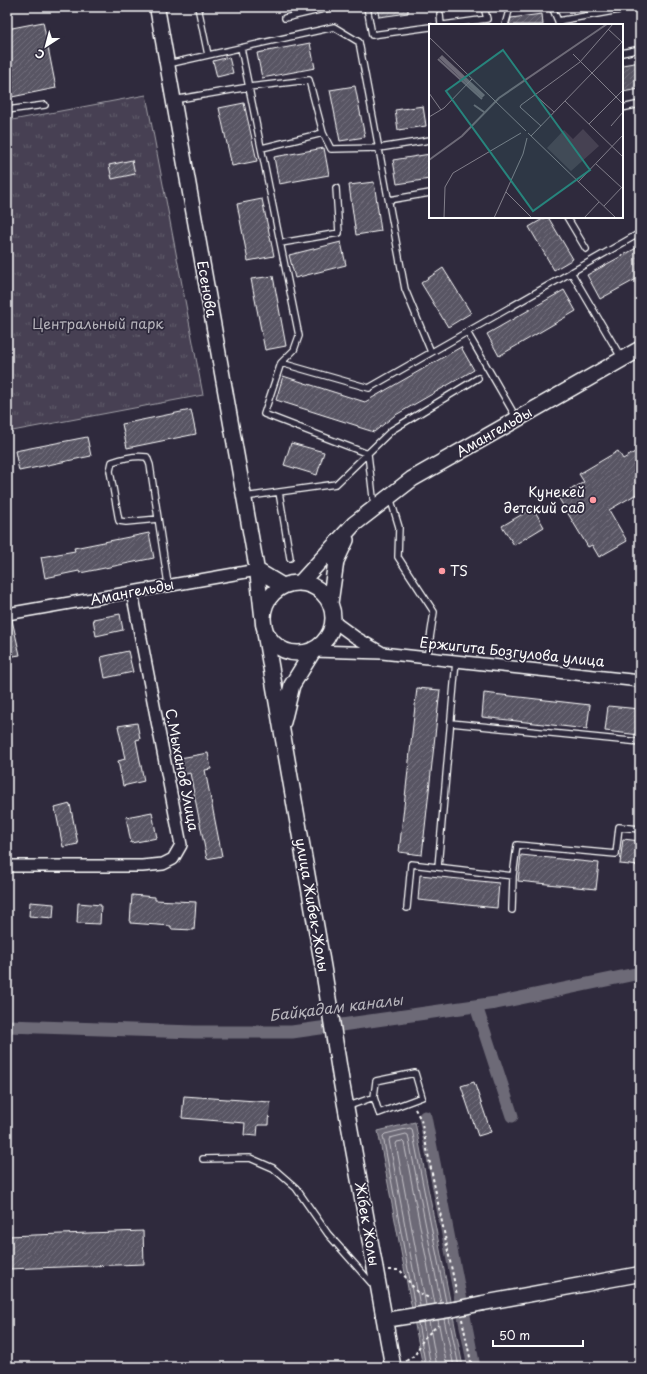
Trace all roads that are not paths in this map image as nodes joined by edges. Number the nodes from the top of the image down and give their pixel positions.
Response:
1 (157, 7) edge
2 (198, 7) edge
3 (332, 7) edge
4 (367, 7) edge
5 (484, 7) edge
6 (510, 7) edge
7 (552, 7) edge
8 (636, 7) edge
9 (440, 14) dead end
10 (285, 18) dead end
11 (558, 23) edge
12 (442, 24) edge
13 (450, 24) edge
14 (505, 24) edge
15 (429, 27) edge
16 (241, 48) junction
17 (640, 49) edge
18 (623, 52) edge
19 (208, 55) junction
20 (167, 64) junction
21 (249, 87) junction
22 (173, 100) junction
23 (640, 104) edge
24 (45, 105) dead end
25 (623, 108) edge
26 (7, 110) edge
27 (323, 133) junction
28 (429, 140) edge
29 (262, 148) junction
30 (379, 148) junction
31 (336, 188) dead end
32 (429, 193) edge
33 (389, 200) junction
34 (568, 218) edge
35 (640, 233) edge
36 (280, 243) junction
37 (586, 249) dead end
38 (571, 272) junction
39 (467, 332) junction
40 (640, 349) edge
41 (431, 352) junction
42 (622, 360) junction
43 (281, 363) junction
44 (478, 378) dead end
45 (517, 419) junction
46 (368, 454) junction
47 (279, 492) junction
48 (390, 496) junction
49 (243, 497) junction
50 (374, 508) junction
51 (158, 519) junction
52 (354, 524) junction
53 (290, 558) dead end
54 (256, 570) junction
55 (301, 582) junction
56 (168, 584) junction
57 (282, 586) junction
58 (132, 592) junction
59 (330, 603) junction
60 (7, 614) edge
61 (262, 615) junction
62 (333, 621) junction
63 (265, 633) junction
64 (313, 651) junction
65 (382, 653) junction
66 (428, 658) junction
67 (456, 661) junction
68 (640, 681) edge
69 (450, 723) junction
70 (282, 729) junction
71 (640, 742) edge
72 (640, 829) edge
73 (7, 866) edge
74 (438, 867) junction
75 (513, 876) junction
76 (407, 908) dead end
77 (512, 910) dead end
78 (341, 1080) joint
79 (374, 1097) junction
80 (346, 1107) junction
81 (203, 1159) dead end
82 (640, 1274) edge
83 (379, 1292) junction
84 (385, 1320) junction
85 (398, 1365) edge

1 - 20 street, Есенова
2 - 19 lane
3 - 10 lane
4 - 15 lane
5 - 13 lane
6 - 14 lane
7 - 11 lane
8 - 11 lane
9 - 12 lane
16 - 19 lane
16 - 21 lane
16 - 30 lane
17 - 18 lane
19 - 20 lane
20 - 22 street, Есенова
21 - 22 lane
21 - 27 lane
21 - 29 lane
22 - 49 street, Есенова
23 - 25 lane
24 - 26 lane
27 - 29 lane
27 - 30 lane
28 - 30 lane
29 - 36 lane
30 - 33 lane
31 - 36 lane
32 - 33 lane
33 - 41 lane
34 - 37 lane
35 - 38 lane
36 - 43 lane
38 - 39 lane
38 - 42 lane
39 - 41 lane
39 - 45 lane
40 - 42 main road, Амангельды
41 - 43 lane
42 - 45 main road, Амангельды
43 - 46 lane
44 - 46 lane
45 - 48 main road, Амангельды
46 - 47 lane
46 - 50 lane
47 - 49 lane
47 - 53 lane
48 - 50 main road, Амангельды
48 - 66 lane
49 - 54 street, Есенова
50 - 52 main road, Амангельды
51 - 51 lane
51 - 56 lane
52 - 55 main road, Амангельды
52 - 59 main road
54 - 56 street, Амангельды
54 - 57 street
54 - 61 street, Есенова
55 - 57 main road
55 - 59 main road
56 - 58 street, Амангельды
57 - 61 main road
58 - 60 street, Амангельды
58 - 73 street, С.Мыханов Улица
59 - 62 main road
61 - 63 main road
62 - 64 main road
62 - 65 street
63 - 64 main road
63 - 70 main road, улица Жибек-Жолы
64 - 65 street, Ержигита Бозгулова улица
64 - 70 main road
65 - 66 street, Ержигита Бозгулова улица
66 - 67 street, Ержигита Бозгулова улица
67 - 68 street, Ержигита Бозгулова улица
67 - 69 lane
69 - 71 lane
69 - 74 lane
70 - 78 main road, улица Жибек-Жолы
72 - 75 lane
74 - 75 lane
74 - 76 lane
75 - 77 lane
78 - 80 main road, Жібек Жолы
79 - 79 lane
79 - 80 lane
80 - 83 main road, Жібек Жолы
81 - 83 lane
82 - 84 street, bridge
83 - 84 main road, Жібек Жолы
84 - 85 main road, Жібек Жолы

